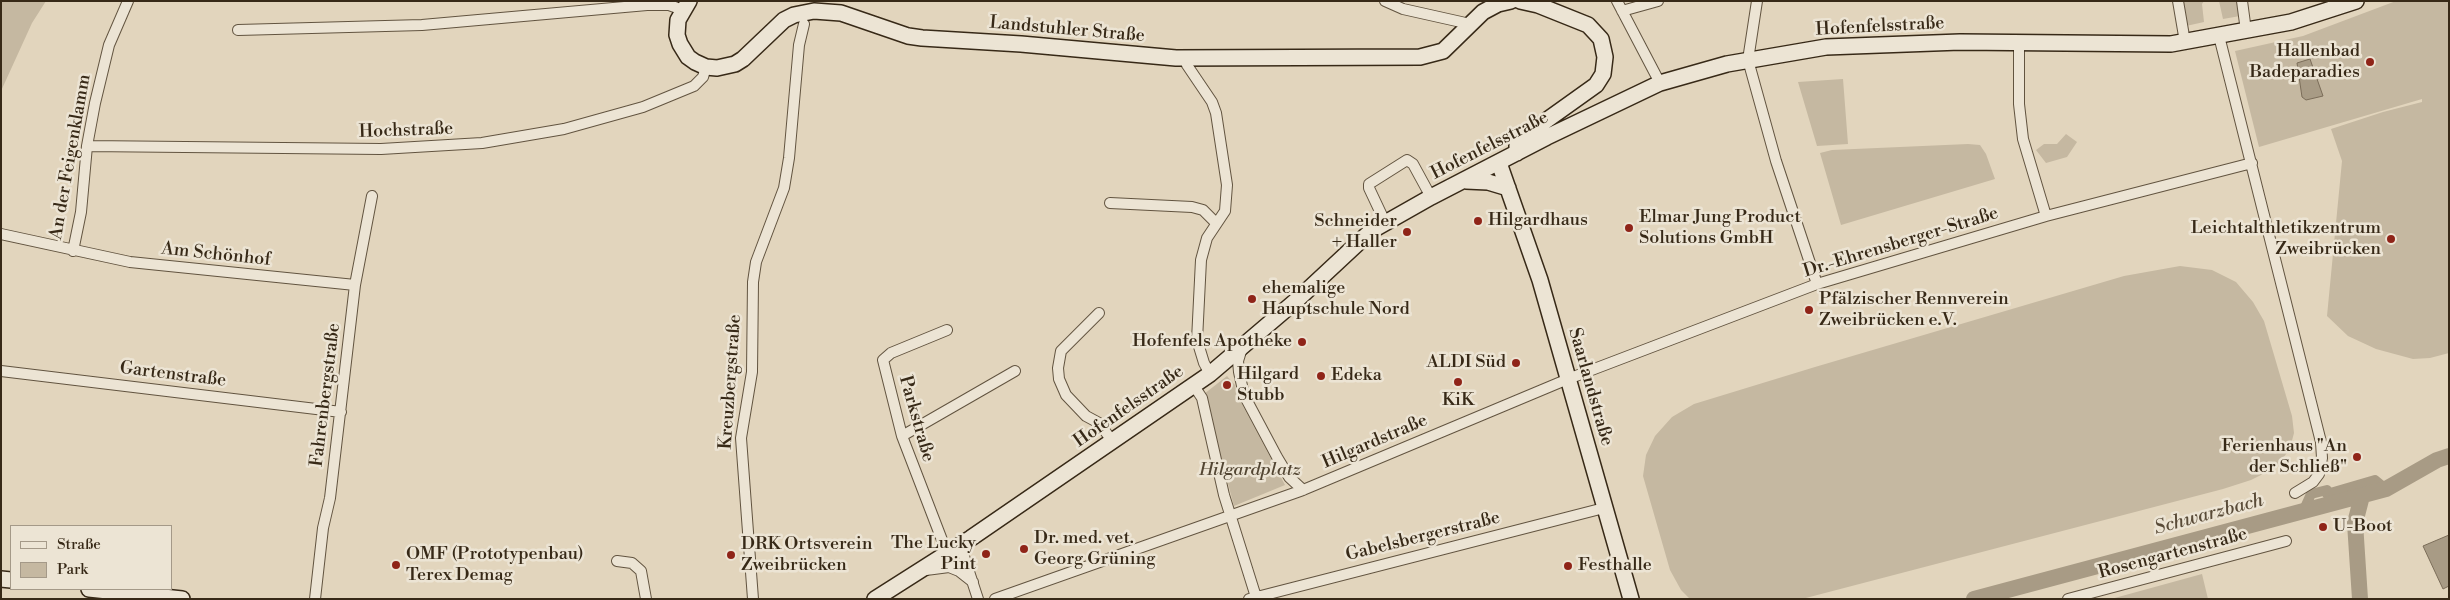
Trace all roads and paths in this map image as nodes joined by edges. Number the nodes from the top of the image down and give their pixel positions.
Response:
1 (128, 1) edge
2 (1384, 1) edge
3 (1511, 1) edge
4 (1520, 1) edge
5 (1658, 1) edge
6 (1757, 1) edge
7 (2178, 1) edge
8 (2242, 1) edge
9 (2356, 1) edge
10 (686, 5) edge
11 (1620, 6) edge
12 (804, 24) dead end
13 (1470, 24) junction
14 (238, 30) dead end
15 (2246, 31) junction
16 (2219, 36) junction
17 (2018, 42) junction
18 (2185, 42) junction
19 (1185, 59) junction
20 (1748, 60) junction
21 (706, 67) junction
22 (1660, 83) junction
23 (87, 146) junction
24 (1517, 153) junction
25 (1499, 163) junction
26 (2252, 163) junction
27 (1465, 180) junction
28 (1508, 188) junction
29 (372, 196) dead end
30 (1431, 197) junction
31 (1110, 203) dead end
32 (2046, 216) junction
33 (1385, 222) junction
34 (1216, 223) junction
35 (1, 234) edge
36 (73, 251) junction
37 (1817, 284) junction
38 (356, 285) junction
39 (1099, 313) dead end
40 (948, 330) dead end
41 (1242, 348) junction
42 (1015, 370) dead end
43 (1, 371) edge
44 (1210, 374) junction
45 (1568, 379) junction
46 (1194, 386) junction
47 (340, 412) junction
48 (902, 436) junction
49 (1113, 442) junction
50 (1303, 490) junction
51 (2295, 493) dead end
52 (1604, 508) junction
53 (1230, 516) junction
54 (2286, 541) dead end
55 (960, 544) junction
56 (947, 553) junction
57 (617, 561) dead end
58 (919, 572) junction
59 (973, 582) junction
60 (97, 590) edge
61 (1252, 598) edge
62 (182, 599) edge
63 (315, 599) edge
64 (646, 599) edge
65 (753, 599) edge
66 (875, 599) edge
67 (978, 599) edge
68 (995, 599) edge
69 (1631, 599) edge
70 (2068, 599) edge

1 - 23 street, An der Feigenklamm
2 - 13 street
3 - 13 main road, Landstuhler Straße
4 - 24 main road
5 - 11 street
6 - 20 street
7 - 18 street
8 - 15 street
9 - 15 main road, Hofenfelsstraße
10 - 14 street
10 - 21 main road
11 - 22 street
12 - 65 street, Kreuzbergstraße
13 - 19 main road, Landstuhler Straße
15 - 16 main road, Hofenfelsstraße
16 - 18 main road, Hofenfelsstraße
16 - 26 street
17 - 18 main road, Hofenfelsstraße
17 - 20 main road, Hofenfelsstraße
17 - 32 street
19 - 21 main road, Landstuhler Straße
19 - 34 street
20 - 22 main road, Hofenfelsstraße
20 - 37 street
21 - 23 street, Hochstraße
22 - 24 main road, Hofenfelsstraße
23 - 36 street, An der Feigenklamm
24 - 25 main road, Hofenfelsstraße
25 - 27 main road, Hofenfelsstraße
25 - 28 main road, Saarlandstraße
26 - 32 street, Dr.-Ehrensberger-Straße
26 - 51 street
27 - 28 main road
27 - 30 main road, Hofenfelsstraße
28 - 45 main road, Saarlandstraße
29 - 38 street, Fahrenbergstraße
30 - 33 main road, Hofenfelsstraße
30 - 33 street, Hofenfelsstraße
31 - 34 street
32 - 37 street, Dr.-Ehrensberger-Straße
33 - 41 main road, Hofenfelsstraße
34 - 44 street
35 - 36 street, An der Feigenklamm
36 - 38 street, Am Schönhof
37 - 45 street, Dr.-Ehrensberger-Straße
38 - 47 street, Fahrenbergstraße
39 - 49 street
40 - 48 street, Parkstraße
41 - 44 main road, Hofenfelsstraße
41 - 50 street
42 - 48 street
43 - 47 street, Gartenstraße
44 - 46 main road, Hofenfelsstraße
45 - 50 street, Hilgardstraße
45 - 52 main road, Saarlandstraße
46 - 49 main road, Hofenfelsstraße
46 - 53 street
47 - 63 street, Fahrenbergstraße
48 - 56 street, Parkstraße
49 - 55 main road, Hofenfelsstraße
50 - 53 street, Hilgardstraße
52 - 61 street, Gabelsbergerstraße
52 - 69 main road, Saarlandstraße
53 - 61 street
53 - 68 street, Hilgardstraße
54 - 70 street, Rosengartenstraße
55 - 56 main road, Hofenfelsstraße
55 - 59 street
56 - 58 main road, Hofenfelsstraße
57 - 64 street
58 - 59 street
58 - 66 main road, Hofenfelsstraße
59 - 67 street
60 - 62 main road

